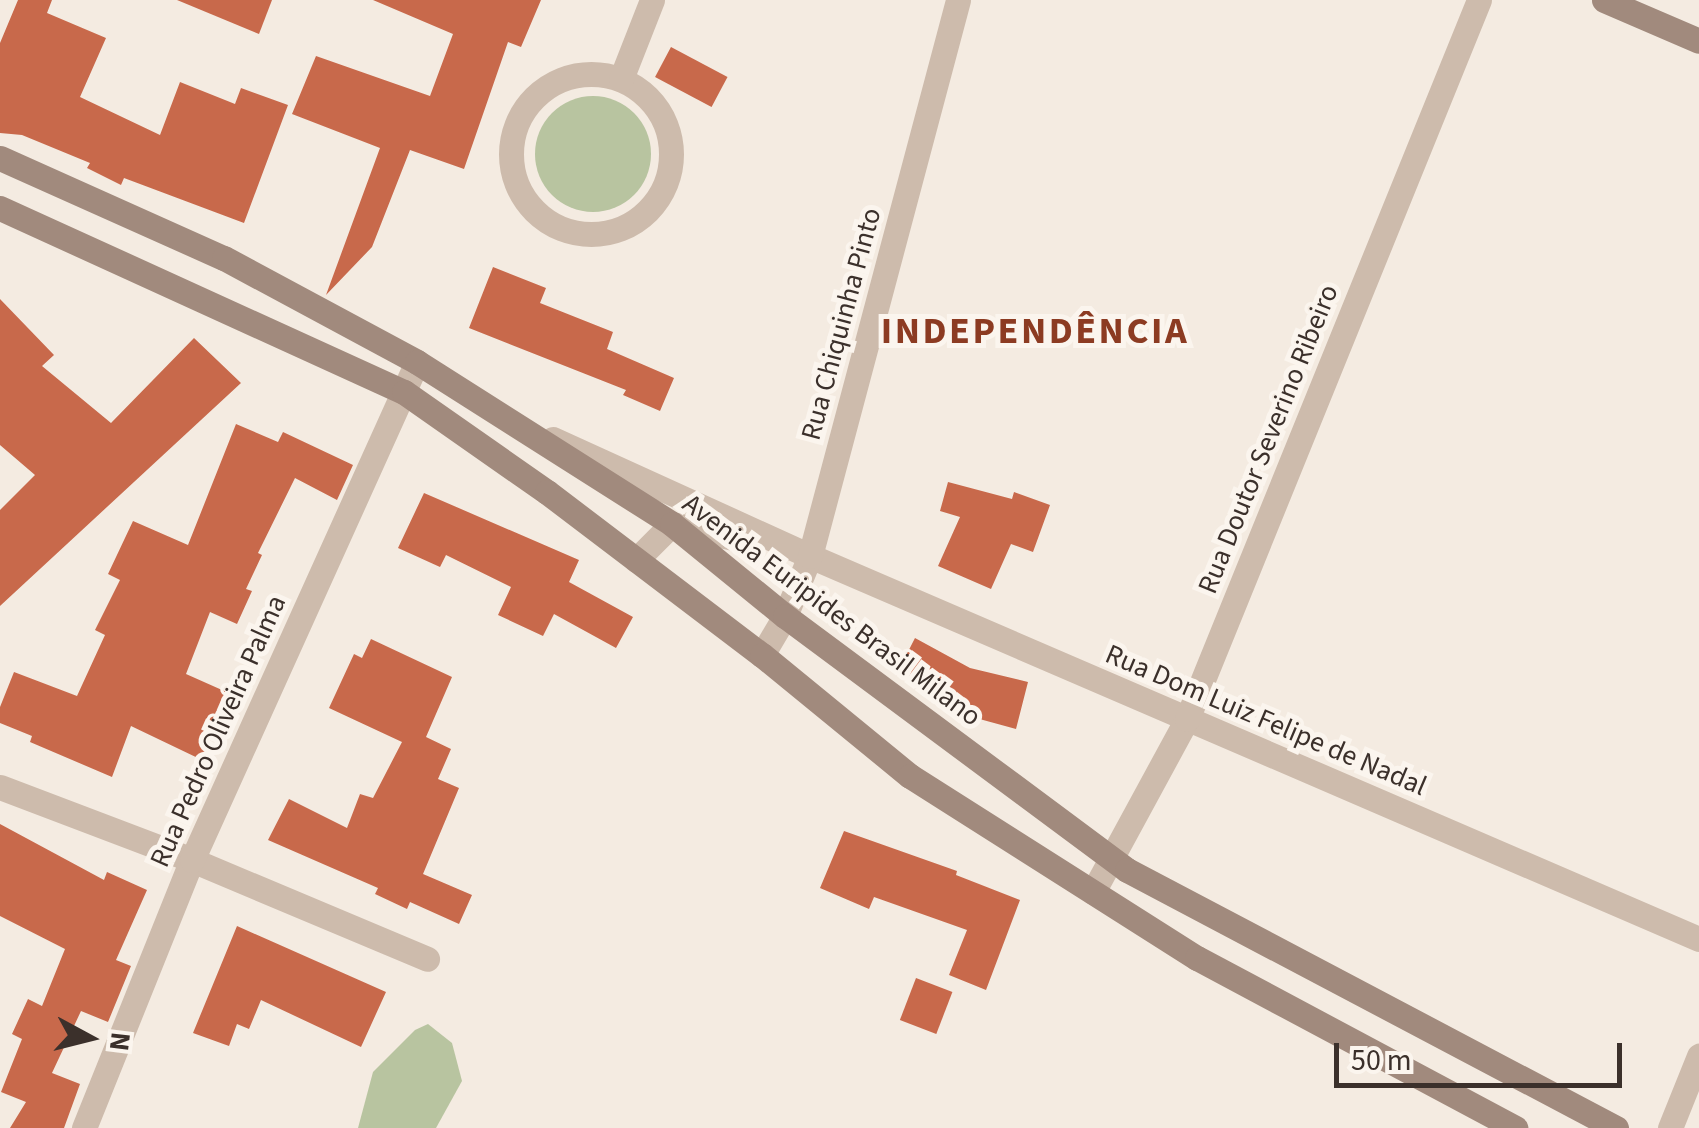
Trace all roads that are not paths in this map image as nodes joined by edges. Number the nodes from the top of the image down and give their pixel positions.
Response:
1 (652, 0) edge
2 (958, 0) edge
3 (1479, 0) edge
4 (1604, 0) edge
5 (1699, 41) edge
6 (620, 79) junction
7 (0, 158) edge
8 (0, 208) edge
9 (417, 362) junction
10 (404, 392) junction
11 (496, 413) junction
12 (672, 524) junction
13 (810, 556) junction
14 (636, 560) junction
15 (785, 616) junction
16 (762, 655) junction
17 (1187, 719) junction
18 (0, 788) edge
19 (192, 860) junction
20 (1114, 860) junction
21 (1093, 892) junction
22 (1699, 939) edge
23 (427, 959) dead end
24 (1699, 1056) edge
25 (84, 1128) edge
26 (1516, 1128) edge
27 (1616, 1128) edge
28 (1670, 1128) edge

1 - 6 street
2 - 13 street, Rua Chiquinha Pinto
3 - 17 street, Rua Doutor Severino Ribeiro
4 - 5 main road
6 - 6 street
7 - 9 main road, Avenida Euripides Brasil Milano
8 - 10 main road
9 - 10 street, Rua Pedro Oliveira Palma
9 - 11 main road, Avenida Euripides Brasil Milano
10 - 14 main road
10 - 19 street, Rua Pedro Oliveira Palma
11 - 12 main road, Avenida Euripides Brasil Milano
11 - 13 street, Rua Dom Luiz Felipe de Nadal
12 - 13 street, Rua Dom Luiz Felipe de Nadal
12 - 14 street
12 - 15 main road, Avenida Euripides Brasil Milano
13 - 15 street, Rua Chiquinha Pinto
13 - 17 street, Rua Dom Luiz Felipe de Nadal
14 - 16 main road
15 - 16 street, Rua Chiquinha Pinto
15 - 20 main road, Avenida Euripides Brasil Milano
16 - 21 main road
17 - 20 street, Rua Doutor Severino Ribeiro
17 - 22 street, Rua Dom Luiz Felipe de Nadal
18 - 19 street
19 - 23 street
19 - 25 street, Rua Pedro Oliveira Palma
20 - 21 street, Rua Doutor Severino Ribeiro
20 - 27 main road, Avenida Euripides Brasil Milano
21 - 26 main road
24 - 28 street

